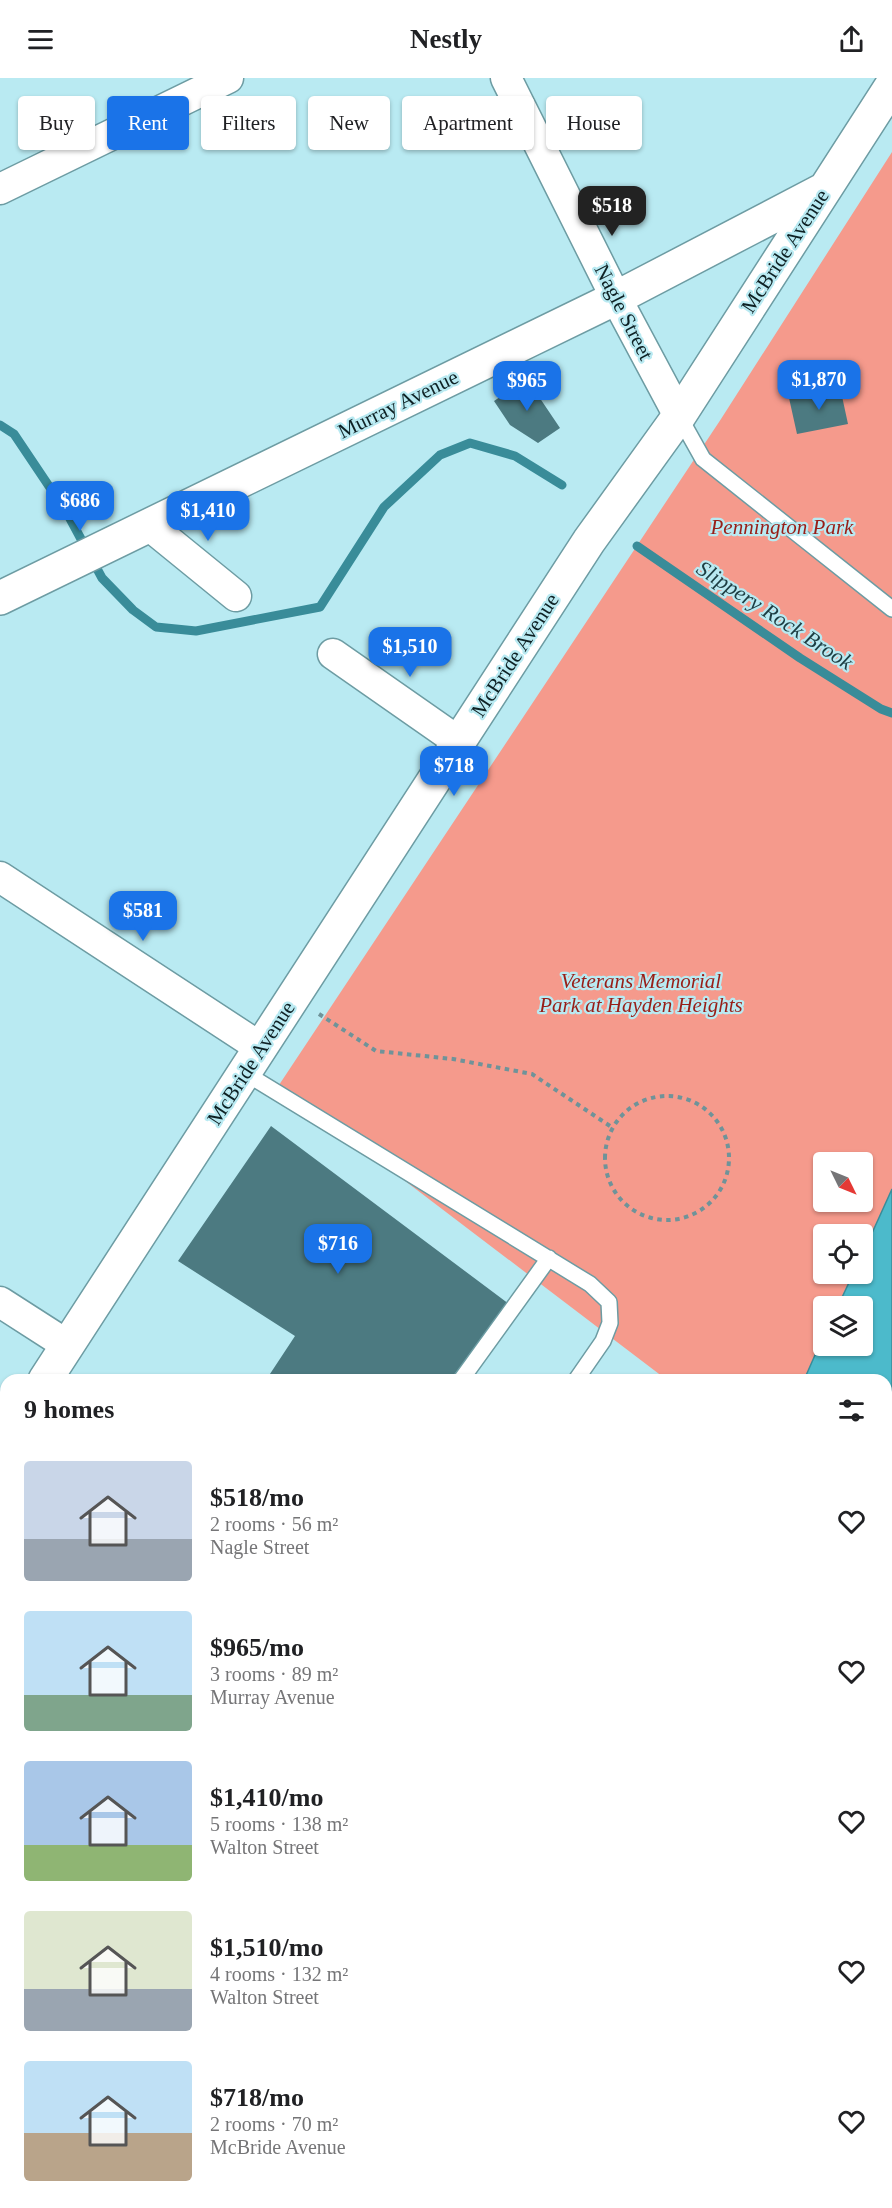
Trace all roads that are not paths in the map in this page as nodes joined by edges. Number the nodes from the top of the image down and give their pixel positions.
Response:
1 (228, 78) edge
2 (506, 78) edge
3 (892, 85) edge
4 (0, 189) edge
5 (824, 189) junction
6 (616, 298) junction
7 (679, 416) junction
8 (150, 526) junction
9 (236, 596) dead end
10 (0, 598) edge
11 (892, 609) edge
12 (333, 654) dead end
13 (459, 742) junction
14 (0, 877) edge
15 (253, 1061) junction
16 (549, 1258) junction
17 (0, 1302) edge
18 (67, 1345) junction
19 (49, 1374) edge
20 (465, 1374) edge
21 (580, 1374) edge

1 - 4 street
2 - 6 street, Nagle Street
3 - 5 main road, McBride Avenue
5 - 6 main road, Murray Avenue
5 - 7 main road, McBride Avenue
6 - 7 street, Nagle Street
6 - 8 main road, Murray Avenue
7 - 11 lane
7 - 13 main road, McBride Avenue
8 - 9 street
8 - 10 main road, Murray Avenue
12 - 13 street
13 - 15 main road, McBride Avenue
14 - 15 street
15 - 16 lane
15 - 18 main road, McBride Avenue
16 - 20 lane
16 - 21 lane
17 - 18 street
18 - 19 main road, McBride Avenue

